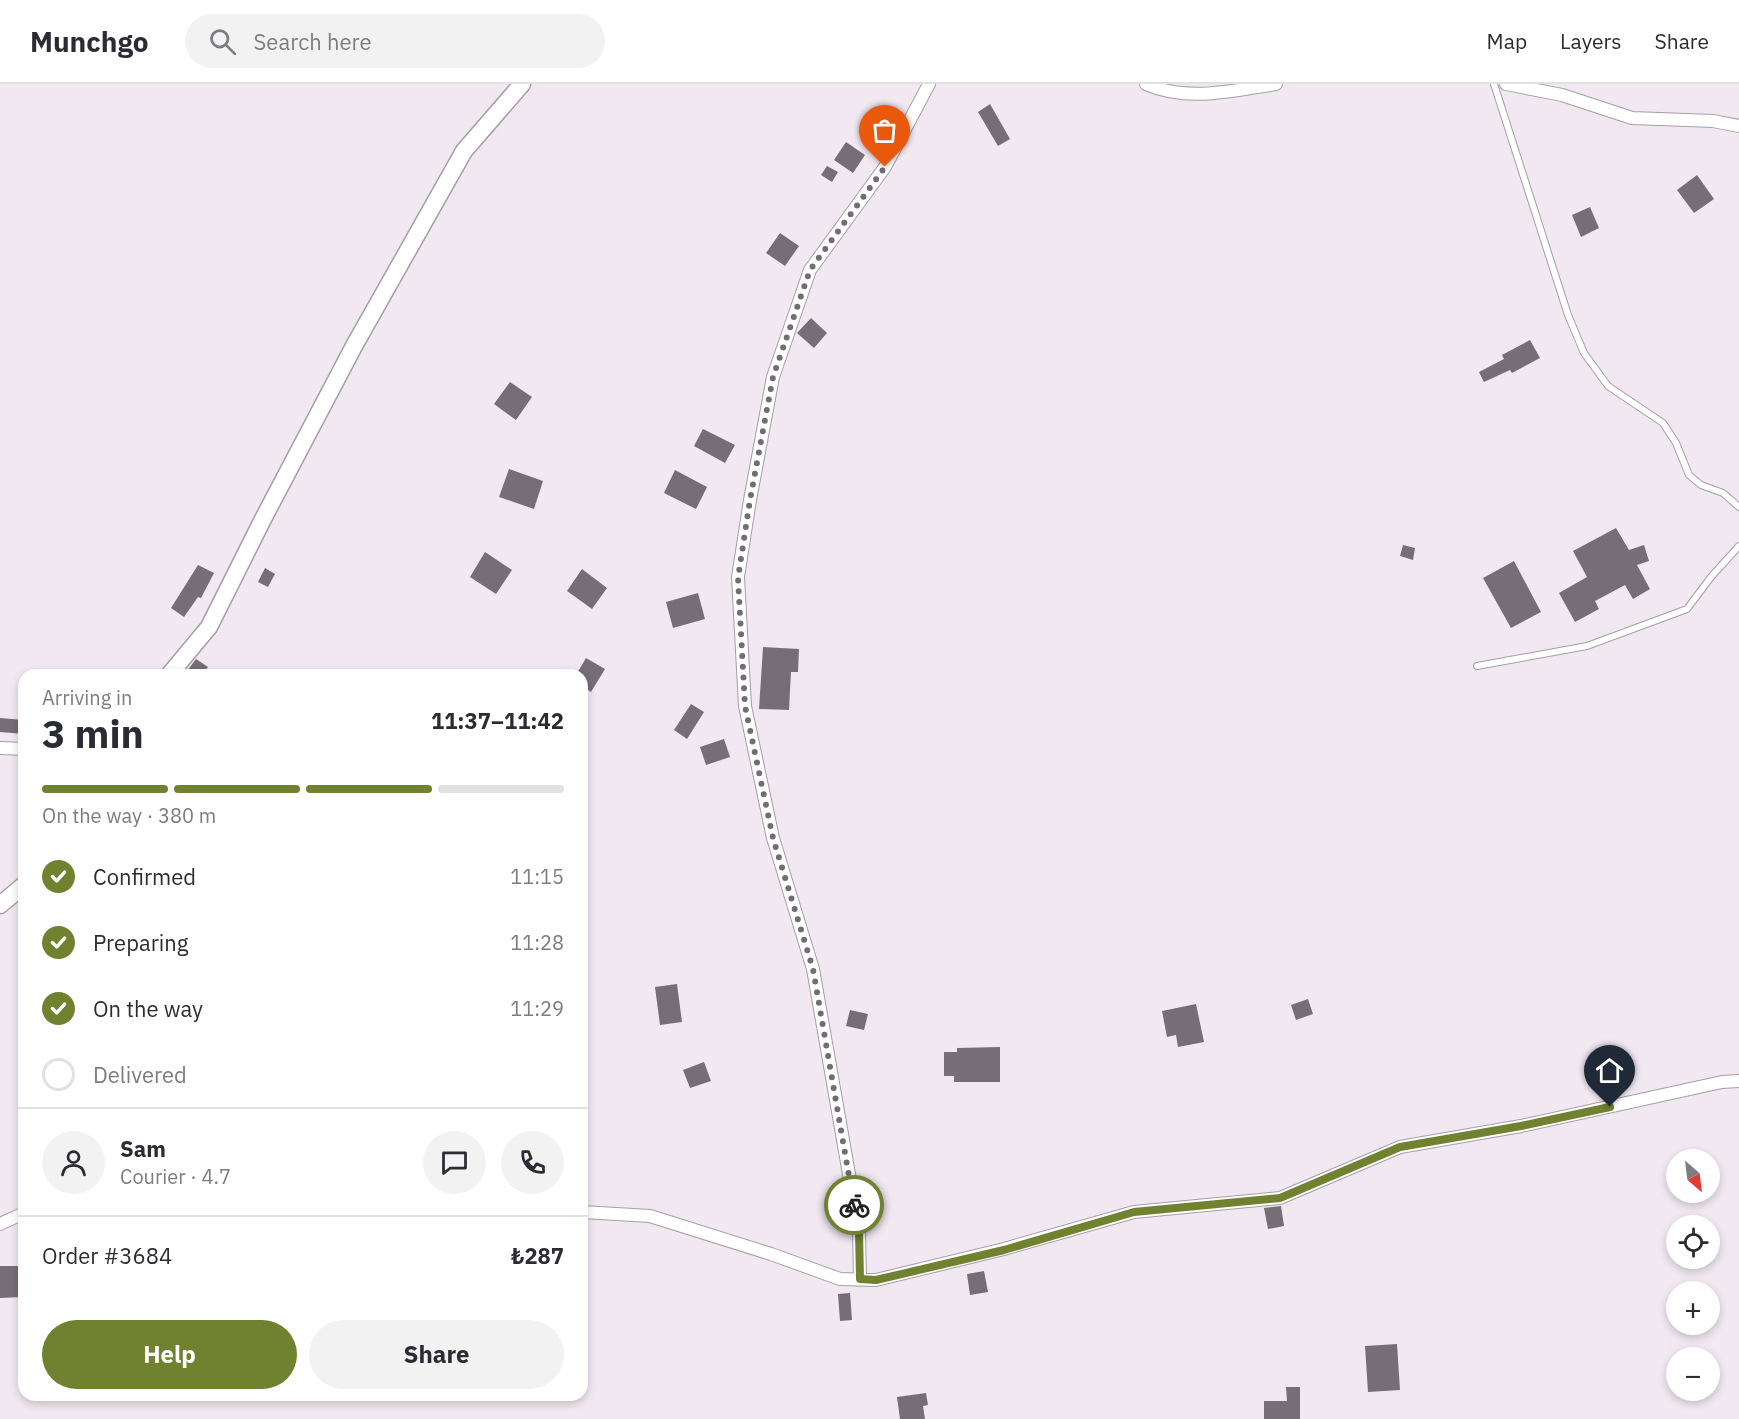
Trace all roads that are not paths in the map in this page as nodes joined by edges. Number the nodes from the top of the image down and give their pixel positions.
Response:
1 (522, 84) edge
2 (929, 84) edge
3 (1146, 84) edge
4 (1276, 84) edge
5 (1494, 84) edge
6 (1506, 84) edge
7 (1739, 126) edge
8 (1739, 507) edge
9 (1739, 546) edge
10 (1477, 666) dead end
11 (174, 669) edge
12 (0, 748) edge
13 (18, 749) edge
14 (18, 890) edge
15 (0, 905) edge
16 (1739, 1081) edge
17 (588, 1212) edge
18 (18, 1216) edge
19 (0, 1224) edge
20 (860, 1279) junction

1 - 11 street
2 - 20 street
3 - 4 street
5 - 8 lane
6 - 7 street
9 - 10 lane
12 - 13 street
14 - 15 street
16 - 20 street
17 - 20 street
18 - 19 street

